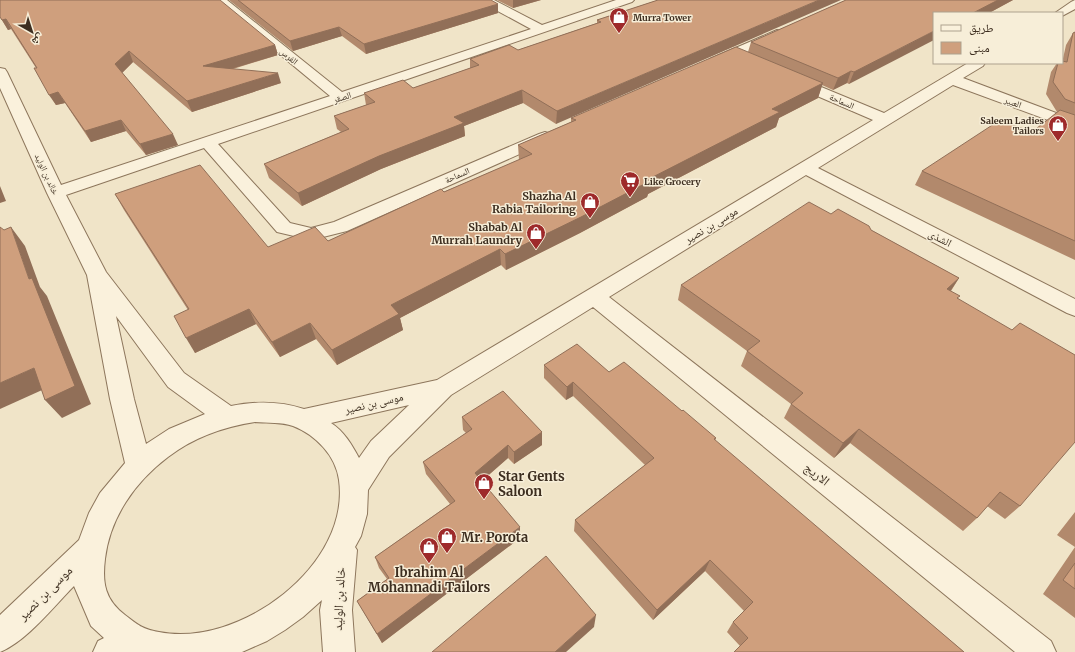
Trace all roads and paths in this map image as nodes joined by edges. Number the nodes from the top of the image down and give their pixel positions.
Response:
1 (220, 0) edge
2 (484, 0) edge
3 (628, 0) edge
4 (1075, 4) edge
5 (1063, 12) edge
6 (790, 28) edge
7 (542, 29) junction
8 (733, 54) junction
9 (747, 60) edge
10 (976, 64) edge
11 (704, 67) edge
12 (0, 72) edge
13 (776, 73) edge
14 (951, 80) junction
15 (340, 97) junction
16 (885, 120) junction
17 (1075, 125) edge
18 (558, 131) edge
19 (207, 142) junction
20 (805, 168) junction
21 (56, 193) junction
22 (97, 275) junction
23 (594, 296) junction
24 (1075, 308) edge
25 (443, 388) junction
26 (228, 417) junction
27 (304, 419) junction
28 (138, 466) junction
29 (355, 486) junction
30 (342, 545) junction
31 (90, 549) junction
32 (0, 636) edge
33 (122, 647) edge
34 (220, 649) edge
35 (339, 652) edge
36 (1040, 652) edge

1 - 15 street, الفرس
2 - 7 street
3 - 7 street, الصقر
4 - 5 street
6 - 8 street
7 - 15 street, الصقر
8 - 9 street
8 - 11 street
10 - 14 street, موسى بن نصير
12 - 21 street, خالد بن الوليد
13 - 16 street, السماحة
14 - 16 street, موسى بن نصير
14 - 17 street, العبير
15 - 19 street, الصقر
16 - 20 street, موسى بن نصير
18 - 19 street, السماحة
19 - 21 street, الصقر
20 - 23 street, موسى بن نصير
20 - 24 street, الشذى
21 - 22 street, خالد بن الوليد
22 - 26 street, خالد بن الوليد
22 - 28 street, خالد بن الوليد
23 - 25 street, موسى بن نصير
23 - 36 street, الاريج
25 - 27 street, موسى بن نصير
25 - 29 street, موسى بن نصير
26 - 27 street
26 - 28 street
27 - 29 street
28 - 31 street
29 - 30 street
30 - 34 street
30 - 35 street, خالد بن الوليد
31 - 32 street, موسى بن نصير
31 - 33 street
33 - 34 street

